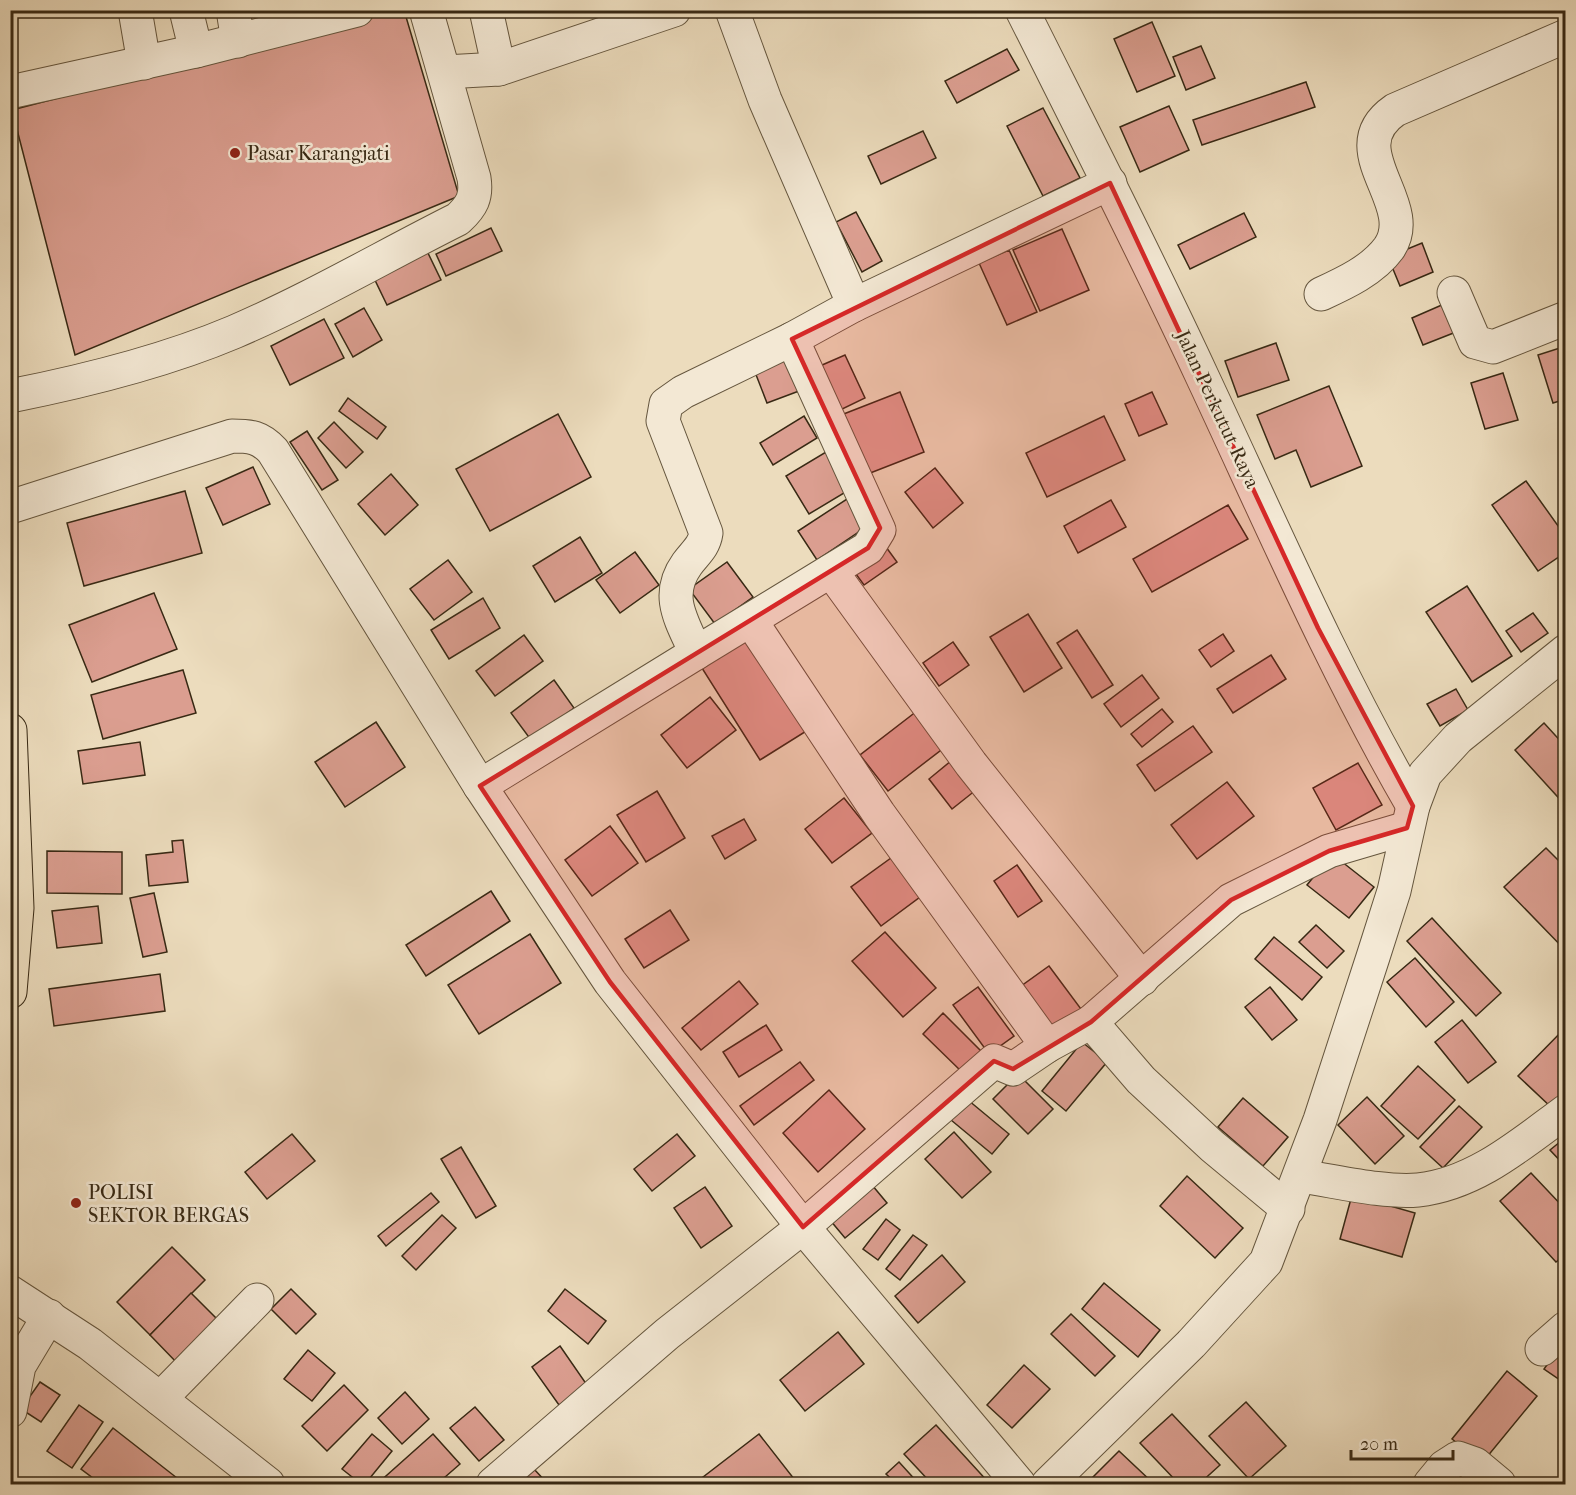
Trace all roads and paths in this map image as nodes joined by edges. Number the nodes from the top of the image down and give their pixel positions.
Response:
1 (135, 10) edge
2 (186, 10) edge
3 (426, 10) edge
4 (486, 10) edge
5 (674, 10) edge
6 (732, 10) edge
7 (1022, 10) edge
8 (337, 13) edge
9 (236, 26) edge
10 (1566, 36) edge
11 (196, 51) junction
12 (144, 63) junction
13 (499, 69) junction
14 (445, 72) junction
15 (10, 92) edge
16 (1110, 183) junction
17 (1454, 293) dead end
18 (1321, 294) dead end
19 (854, 305) junction
20 (1566, 318) edge
21 (792, 339) junction
22 (10, 396) edge
23 (10, 507) edge
24 (831, 571) junction
25 (751, 621) junction
26 (696, 653) junction
27 (1563, 659) edge
28 (10, 730) edge
29 (480, 786) junction
30 (1410, 817) junction
31 (1142, 979) junction
32 (10, 992) edge
33 (1091, 1022) junction
34 (1047, 1046) junction
35 (1566, 1111) edge
36 (1300, 1176) junction
37 (1288, 1209) junction
38 (803, 1227) junction
39 (10, 1292) edge
40 (257, 1300) dead end
41 (49, 1316) junction
42 (160, 1399) junction
43 (10, 1411) edge
44 (268, 1485) edge
45 (493, 1485) edge
46 (1019, 1485) edge
47 (1048, 1485) edge
48 (1430, 1485) edge
49 (1499, 1485) edge

1 - 12 street
2 - 11 street
3 - 14 street
4 - 13 street
5 - 13 street
6 - 19 street
7 - 16 street, Jalan Perkutut Raya
8 - 9 street
9 - 11 street
10 - 18 street
11 - 12 street
12 - 15 street
13 - 14 street
14 - 22 street
16 - 19 street
16 - 30 street, Jalan Perkutut Raya
17 - 20 street
19 - 21 street
21 - 24 street
21 - 26 street
23 - 29 street
24 - 25 street
24 - 31 street
25 - 26 street
25 - 34 street
26 - 29 street
27 - 30 street
28 - 32 highway
29 - 38 street
30 - 31 street
30 - 36 street
31 - 33 street
33 - 34 street
33 - 37 street
34 - 38 street
35 - 36 street
36 - 37 street
37 - 47 street
38 - 45 street
38 - 46 street
39 - 41 street
40 - 42 street
41 - 42 street
41 - 43 street
42 - 44 street
48 - 49 street

